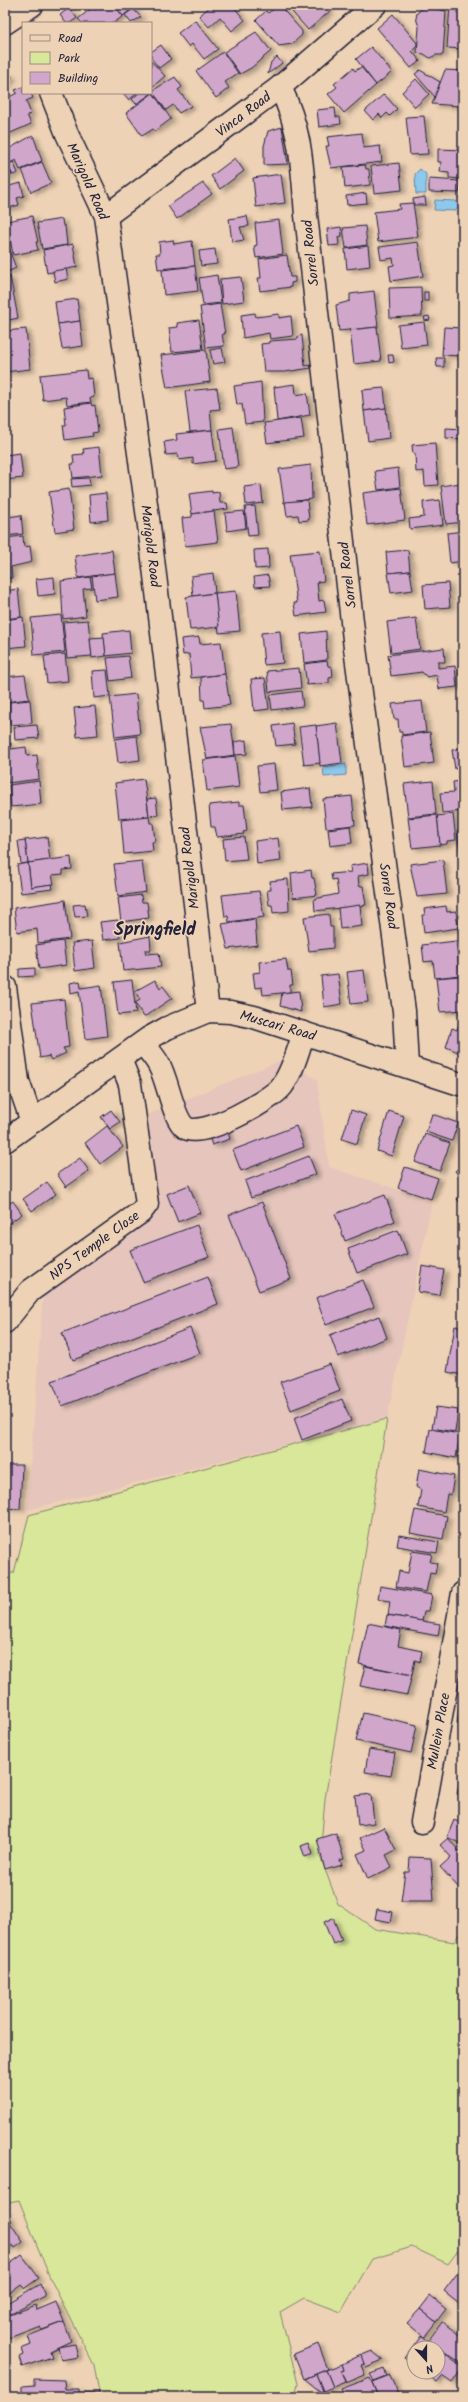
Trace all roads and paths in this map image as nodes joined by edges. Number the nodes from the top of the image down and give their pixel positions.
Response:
1 (375, 5) edge
2 (280, 87) junction
3 (51, 94) edge
4 (106, 216) junction
5 (5, 987) edge
6 (208, 1011) junction
7 (304, 1032) junction
8 (143, 1043) junction
9 (120, 1059) junction
10 (407, 1066) junction
11 (463, 1085) edge
12 (32, 1122) junction
13 (5, 1141) edge
14 (5, 1322) edge
15 (463, 1593) edge
16 (422, 1822) dead end

1 - 2 street, Vinca Road
2 - 4 street, Vinca Road
2 - 10 street, Sorrel Road
3 - 4 street, Marigold Road
4 - 6 street, Marigold Road
5 - 12 street
6 - 7 street, Muscari Road
6 - 8 street, Muscari Road
7 - 8 street
7 - 10 street, Muscari Road
8 - 9 street, Muscari Road
9 - 12 street, Muscari Road
9 - 14 street, NPS Temple Close
10 - 11 street, Muscari Road
12 - 13 street, Muscari Road
15 - 16 street, Mullein Place

